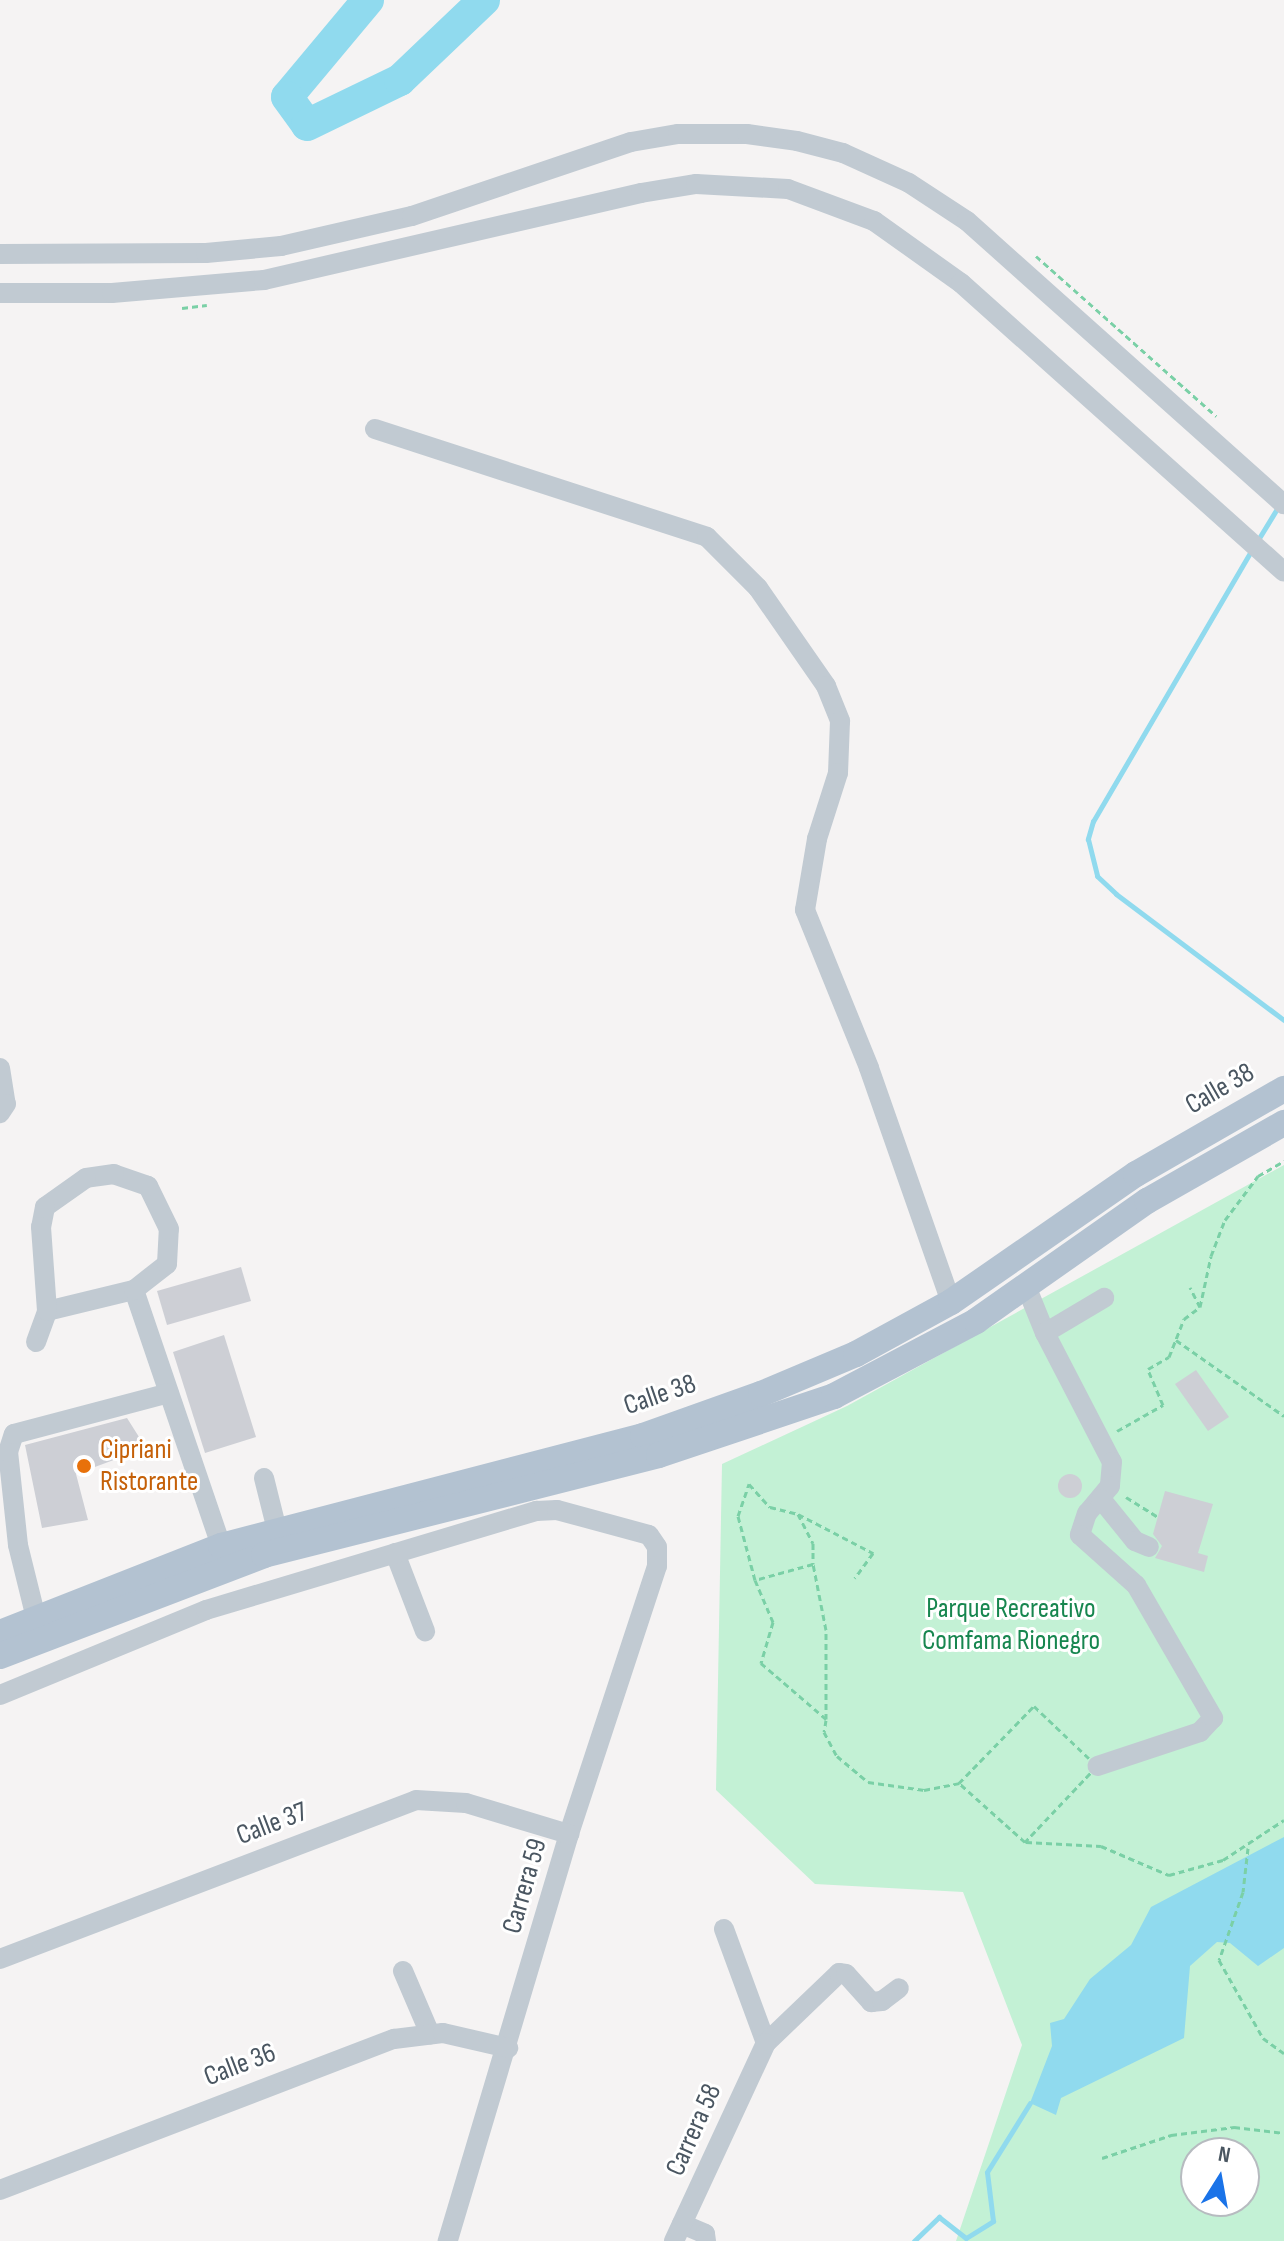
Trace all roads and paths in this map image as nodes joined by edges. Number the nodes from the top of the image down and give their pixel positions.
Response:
1 (1025, 246) dead end
2 (0, 254) edge
3 (0, 293) edge
4 (209, 305) dead end
5 (168, 308) dead end
6 (1219, 419) dead end
7 (375, 429) dead end
8 (1284, 504) edge
9 (1284, 572) edge
10 (0, 1068) edge
11 (1284, 1089) edge
12 (0, 1113) edge
13 (1284, 1123) edge
14 (1284, 1161) edge
15 (1026, 1286) junction
16 (1190, 1287) dead end
17 (134, 1290) junction
18 (1104, 1298) dead end
19 (951, 1302) junction
20 (1200, 1307) junction
21 (47, 1311) junction
22 (1045, 1333) junction
23 (1175, 1340) junction
24 (36, 1342) dead end
25 (169, 1393) junction
26 (1284, 1416) edge
27 (1101, 1440) junction
28 (264, 1478) dead end
29 (1106, 1492) junction
30 (798, 1514) junction
31 (1158, 1517) dead end
32 (277, 1530) junction
33 (221, 1546) junction
34 (1149, 1547) dead end
35 (395, 1553) junction
36 (813, 1564) junction
37 (855, 1578) dead end
38 (755, 1580) junction
39 (36, 1618) junction
40 (425, 1631) dead end
41 (0, 1633) edge
42 (0, 1656) edge
43 (0, 1695) edge
44 (826, 1719) junction
45 (1097, 1766) junction
46 (959, 1783) junction
47 (1284, 1820) edge
48 (569, 1834) junction
49 (1025, 1842) junction
50 (1248, 1848) junction
51 (724, 1929) dead end
52 (0, 1959) edge
53 (403, 1971) dead end
54 (899, 1988) dead end
55 (430, 2034) junction
56 (766, 2043) junction
57 (508, 2048) junction
58 (1284, 2053) edge
59 (1284, 2133) edge
60 (1102, 2158) dead end
61 (0, 2190) edge
62 (678, 2232) edge
63 (448, 2241) edge
64 (706, 2241) edge

1 - 6 path
2 - 8 street
3 - 9 street
4 - 5 path
7 - 19 street
10 - 12 street
11 - 19 main road, Calle 38
13 - 15 main road, Calle 38
14 - 20 path
15 - 22 street
15 - 42 main road, Calle 38
16 - 20 path
17 - 21 street
17 - 21 street
17 - 25 street
18 - 22 street
19 - 32 main road, Calle 38
20 - 23 path
21 - 24 street
22 - 27 street
23 - 26 path
23 - 27 path
25 - 33 street
25 - 39 street
27 - 29 street
28 - 32 street
29 - 31 path
29 - 34 street
29 - 45 street
30 - 36 path
30 - 37 path
30 - 38 path
32 - 33 main road, Calle 38
33 - 39 main road, Calle 38
35 - 40 street
35 - 43 street
35 - 48 street, Carrera 59
36 - 38 path
36 - 44 path
38 - 44 path
39 - 41 main road, Calle 38
44 - 46 path
45 - 46 path
45 - 49 path
46 - 49 path
47 - 50 path
48 - 52 street, Calle 37
48 - 57 street, Carrera 59
49 - 50 path
50 - 58 path
51 - 56 street
53 - 55 street
54 - 56 street
55 - 57 street, Calle 36
55 - 61 street, Calle 36
56 - 62 street, Carrera 58
57 - 63 street, Carrera 59
59 - 60 path
62 - 64 street

